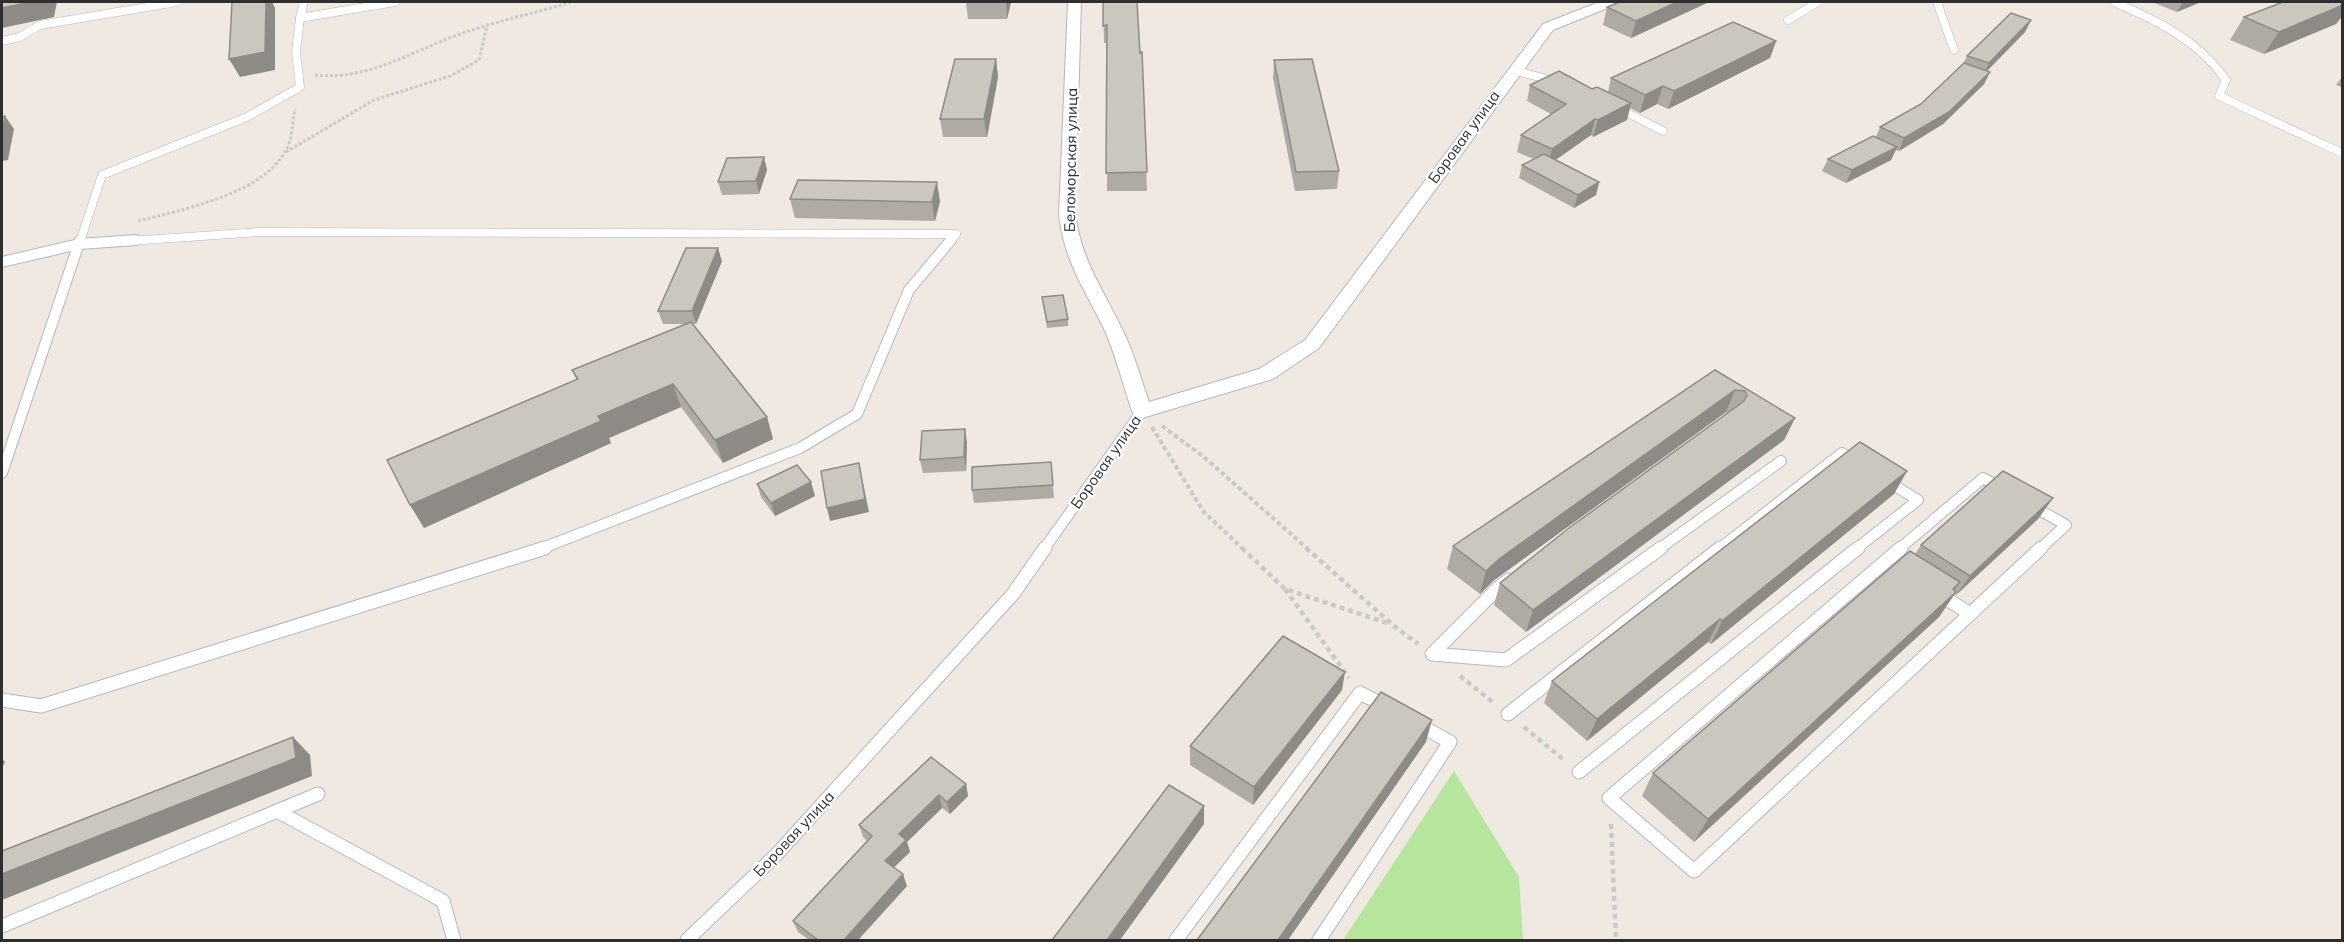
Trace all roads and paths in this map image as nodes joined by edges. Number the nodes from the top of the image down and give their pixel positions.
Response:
1 (177, 2) edge
2 (304, 2) edge
3 (395, 2) edge
4 (572, 2) edge
5 (1074, 2) edge
6 (1610, 2) edge
7 (1818, 2) edge
8 (1937, 2) edge
9 (2114, 2) edge
10 (300, 18) junction
11 (1788, 20) dead end
12 (487, 26) junction
13 (2, 41) edge
14 (1954, 50) dead end
15 (300, 70) junction
16 (1514, 70) junction
17 (1563, 83) edge
18 (300, 87) junction
19 (1613, 106) edge
20 (1663, 131) dead end
21 (286, 152) junction
22 (2343, 153) edge
23 (129, 224) dead end
24 (79, 244) junction
25 (2, 262) edge
26 (1142, 411) junction
27 (1781, 461) dead end
28 (2, 473) edge
29 (1517, 574) edge
30 (1285, 589) junction
31 (1932, 590) edge
32 (1969, 613) junction
33 (1394, 626) dead end
34 (1360, 693) junction
35 (2, 700) edge
36 (1508, 714) dead end
37 (1579, 772) dead end
38 (318, 795) dead end
39 (277, 811) junction
40 (2, 926) edge
41 (454, 940) edge
42 (687, 940) edge
43 (1176, 940) edge
44 (1318, 940) edge

1 - 13 lane
2 - 10 lane
3 - 10 lane
4 - 12 path
5 - 26 street, Беломорская улица
6 - 16 street, Боровая улица
7 - 11 lane
8 - 14 lane
9 - 22 lane
10 - 15 lane
12 - 15 path
12 - 21 path
15 - 18 lane
16 - 17 lane
16 - 26 street, Боровая улица
18 - 21 path
18 - 24 lane
19 - 20 lane
21 - 23 path
24 - 25 lane
24 - 28 lane
24 - 35 lane
26 - 30 path
26 - 42 lane, Боровая улица
27 - 29 lane
30 - 33 path
30 - 34 path
31 - 32 lane
32 - 32 lane
34 - 43 lane
34 - 44 lane
36 - 37 lane
38 - 39 lane
39 - 40 lane
39 - 41 lane

